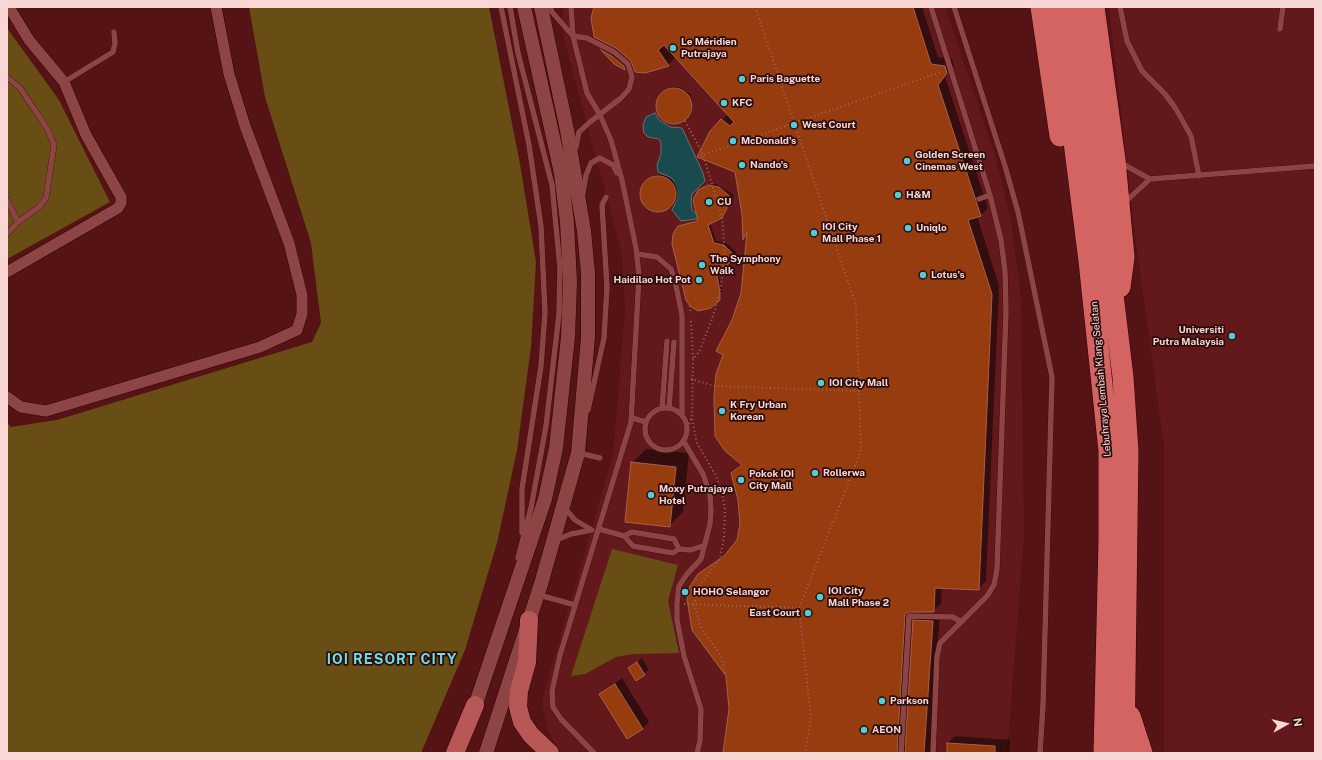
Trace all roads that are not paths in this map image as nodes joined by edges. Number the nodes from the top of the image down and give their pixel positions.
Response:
1 (9, 7) edge
2 (216, 7) edge
3 (501, 7) edge
4 (510, 7) edge
5 (524, 7) edge
6 (541, 7) edge
7 (550, 7) edge
8 (571, 7) edge
9 (931, 7) edge
10 (954, 7) edge
11 (1041, 7) edge
12 (1057, 7) edge
13 (1078, 7) edge
14 (1094, 7) edge
15 (1120, 7) edge
16 (1283, 7) edge
17 (1280, 29) dead end
18 (114, 32) dead end
19 (573, 36) junction
20 (7, 77) edge
21 (64, 82) junction
22 (600, 115) junction
23 (1115, 160) junction
24 (1315, 166) edge
25 (1089, 176) junction
26 (1199, 176) junction
27 (1150, 179) junction
28 (622, 180) junction
29 (583, 191) junction
30 (990, 194) junction
31 (606, 197) dead end
32 (979, 199) dead end
33 (7, 200) edge
34 (1120, 206) junction
35 (18, 222) junction
36 (584, 231) junction
37 (7, 234) edge
38 (636, 254) junction
39 (1089, 261) junction
40 (7, 272) edge
41 (1116, 316) junction
42 (667, 341) dead end
43 (674, 342) dead end
44 (7, 398) edge
45 (662, 408) junction
46 (669, 408) junction
47 (682, 414) junction
48 (632, 418) junction
49 (646, 422) junction
50 (684, 442) junction
51 (578, 453) junction
52 (600, 458) dead end
53 (564, 507) junction
54 (599, 529) junction
55 (624, 536) junction
56 (554, 540) junction
57 (522, 541) junction
58 (706, 545) junction
59 (679, 549) junction
60 (538, 595) junction
61 (575, 606) junction
62 (507, 607) junction
63 (529, 620) junction
64 (960, 621) junction
65 (1126, 704) junction
66 (475, 705) junction
67 (455, 753) edge
68 (459, 753) edge
69 (486, 753) edge
70 (550, 753) edge
71 (594, 753) edge
72 (697, 753) edge
73 (901, 753) edge
74 (933, 753) edge
75 (1040, 753) edge
76 (1104, 753) edge
77 (1124, 753) edge
78 (1142, 753) edge

1 - 21 street
2 - 44 street
3 - 57 lane
4 - 57 lane
5 - 62 street
6 - 36 street
7 - 19 lane
8 - 19 lane
9 - 30 lane
10 - 75 lane
11 - 39 highway
12 - 25 highway, Lebuhraya Lembah Klang Selatan
13 - 25 highway, Lebuhraya Lembah Klang Selatan
14 - 23 highway
15 - 26 lane
16 - 17 lane
18 - 21 lane
19 - 22 lane
19 - 22 lane
20 - 35 lane
21 - 40 street
22 - 28 lane
22 - 29 lane
23 - 27 lane
23 - 34 highway
24 - 26 lane
25 - 39 highway, Lebuhraya Lembah Klang Selatan
25 - 41 highway, Lebuhraya Lembah Klang Selatan
26 - 27 lane
27 - 34 lane
28 - 29 lane
28 - 38 lane
29 - 36 lane
30 - 32 lane
30 - 64 lane
31 - 51 lane
33 - 35 lane
34 - 41 highway
35 - 37 lane
36 - 51 street
38 - 47 lane
38 - 48 lane
39 - 76 highway, Lebuhraya Lembah Klang Selatan
41 - 65 highway, Lebuhraya Lembah Klang Selatan
42 - 45 lane
43 - 46 lane
45 - 46 lane
45 - 49 lane
46 - 47 lane
47 - 50 lane
48 - 49 lane
48 - 54 lane
49 - 50 lane
50 - 58 lane
51 - 52 lane
51 - 53 street
53 - 56 street
53 - 56 lane
54 - 55 lane
54 - 61 lane
55 - 59 lane
55 - 59 lane
56 - 60 street
57 - 62 lane
58 - 59 lane
58 - 72 lane
60 - 61 lane
60 - 63 street
61 - 71 lane
62 - 66 street
63 - 69 street
63 - 70 main road
64 - 73 lane
64 - 74 lane
65 - 77 highway, Lebuhraya Lembah Klang Selatan
65 - 78 highway
66 - 67 main road
66 - 68 street

